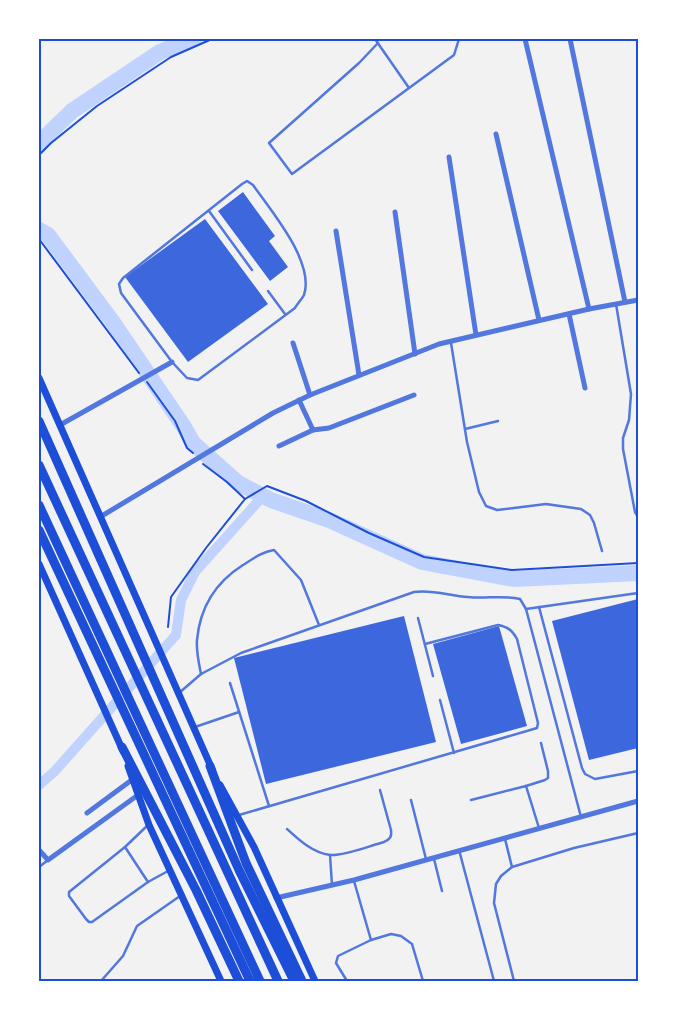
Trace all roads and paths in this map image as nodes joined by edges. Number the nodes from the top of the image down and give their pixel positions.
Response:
1 (212, 39) edge
2 (375, 39) edge
3 (459, 39) edge
4 (525, 39) edge
5 (570, 39) edge
6 (378, 43) junction
7 (409, 88) junction
8 (496, 134) dead end
9 (39, 155) edge
10 (449, 157) dead end
11 (208, 211) junction
12 (395, 212) dead end
13 (336, 231) dead end
14 (39, 239) edge
15 (252, 270) dead end
16 (268, 291) dead end
17 (638, 300) edge
18 (625, 302) junction
19 (616, 303) junction
20 (590, 309) junction
21 (285, 314) junction
22 (569, 314) junction
23 (539, 320) junction
24 (476, 335) junction
25 (450, 341) junction
26 (293, 343) dead end
27 (415, 354) junction
28 (172, 362) junction
29 (140, 374) dead end
30 (359, 375) junction
31 (39, 378) edge
32 (146, 379) junction
33 (585, 388) dead end
34 (310, 395) junction
35 (414, 395) dead end
36 (299, 400) junction
37 (39, 421) edge
38 (498, 421) dead end
39 (60, 425) junction
40 (465, 429) junction
41 (313, 430) junction
42 (279, 446) dead end
43 (39, 465) edge
44 (245, 499) junction
45 (39, 505) edge
46 (100, 517) junction
47 (638, 517) edge
48 (39, 530) edge
49 (602, 551) dead end
50 (638, 563) edge
51 (39, 564) edge
52 (638, 593) edge
53 (539, 607) junction
54 (526, 609) junction
55 (418, 618) dead end
56 (319, 626) junction
57 (168, 627) dead end
58 (425, 644) junction
59 (201, 674) junction
60 (433, 676) dead end
61 (230, 683) dead end
62 (178, 694) junction
63 (440, 700) dead end
64 (239, 712) junction
65 (193, 728) junction
66 (541, 742) dead end
67 (122, 747) junction
68 (454, 753) junction
69 (210, 766) junction
70 (638, 771) edge
71 (133, 779) junction
72 (526, 786) junction
73 (380, 790) dead end
74 (138, 795) junction
75 (411, 800) dead end
76 (471, 800) dead end
77 (638, 801) edge
78 (269, 806) junction
79 (88, 813) dead end
80 (237, 815) junction
81 (581, 817) junction
82 (149, 824) junction
83 (539, 828) junction
84 (286, 829) dead end
85 (638, 833) edge
86 (505, 838) junction
87 (125, 847) junction
88 (39, 850) edge
89 (459, 850) junction
90 (330, 855) junction
91 (433, 858) junction
92 (48, 860) junction
93 (426, 860) junction
94 (39, 867) edge
95 (512, 867) junction
96 (169, 870) junction
97 (354, 880) junction
98 (148, 882) junction
99 (332, 885) junction
100 (442, 891) dead end
101 (181, 895) junction
102 (276, 898) junction
103 (371, 940) junction
104 (101, 981) edge
105 (221, 981) edge
106 (239, 981) edge
107 (250, 981) edge
108 (260, 981) edge
109 (278, 981) edge
110 (294, 981) edge
111 (302, 981) edge
112 (315, 981) edge
113 (347, 981) edge
114 (423, 981) edge
115 (494, 981) edge
116 (514, 981) edge

1 - 9 path
2 - 6 lane
3 - 7 lane
4 - 20 street
5 - 18 street
6 - 7 lane
6 - 7 lane
8 - 23 street
10 - 24 street
11 - 15 lane
11 - 21 lane
11 - 28 lane
12 - 27 street
13 - 30 street
14 - 29 path
16 - 21 lane
17 - 18 street
18 - 19 street
19 - 20 street
19 - 47 lane
20 - 22 street
21 - 28 lane
22 - 23 street
22 - 33 street
23 - 24 street
24 - 25 street
25 - 27 street
25 - 40 lane
26 - 34 street
27 - 30 street
28 - 32 street
30 - 34 street
31 - 39 main road
32 - 39 street
32 - 44 path
34 - 36 street
35 - 41 street
36 - 41 street
36 - 46 street
37 - 110 highway
38 - 40 lane
39 - 46 main road
40 - 49 lane
41 - 42 street
43 - 109 highway
44 - 50 path
44 - 57 path
45 - 108 highway
46 - 62 main road
48 - 107 highway
51 - 67 main road
52 - 53 lane
53 - 54 lane
53 - 70 lane
54 - 56 lane
54 - 81 lane
55 - 58 lane
56 - 59 lane
56 - 59 lane
58 - 60 lane
58 - 68 lane
59 - 62 lane
61 - 64 lane
62 - 65 main road
63 - 68 lane
64 - 65 lane
64 - 78 lane
65 - 69 main road
66 - 72 lane
67 - 71 main road
67 - 106 highway
68 - 78 lane
69 - 80 main road
69 - 111 highway
71 - 74 main road
71 - 79 street
72 - 76 lane
72 - 83 lane
73 - 90 lane
74 - 82 main road
74 - 92 street
75 - 93 lane
77 - 81 street
78 - 80 lane
80 - 102 main road
81 - 83 street
82 - 87 lane
82 - 96 main road
83 - 86 street
84 - 90 lane
85 - 95 lane
86 - 89 street
86 - 95 lane
87 - 98 lane
87 - 98 lane
88 - 92 street
89 - 91 street
89 - 115 lane
90 - 99 lane
91 - 93 street
91 - 100 lane
92 - 94 lane
93 - 97 street
95 - 116 lane
96 - 98 lane
96 - 101 main road
97 - 99 street
97 - 103 lane
99 - 102 street
101 - 104 lane
101 - 105 main road
102 - 112 main road
103 - 113 lane
103 - 114 lane

